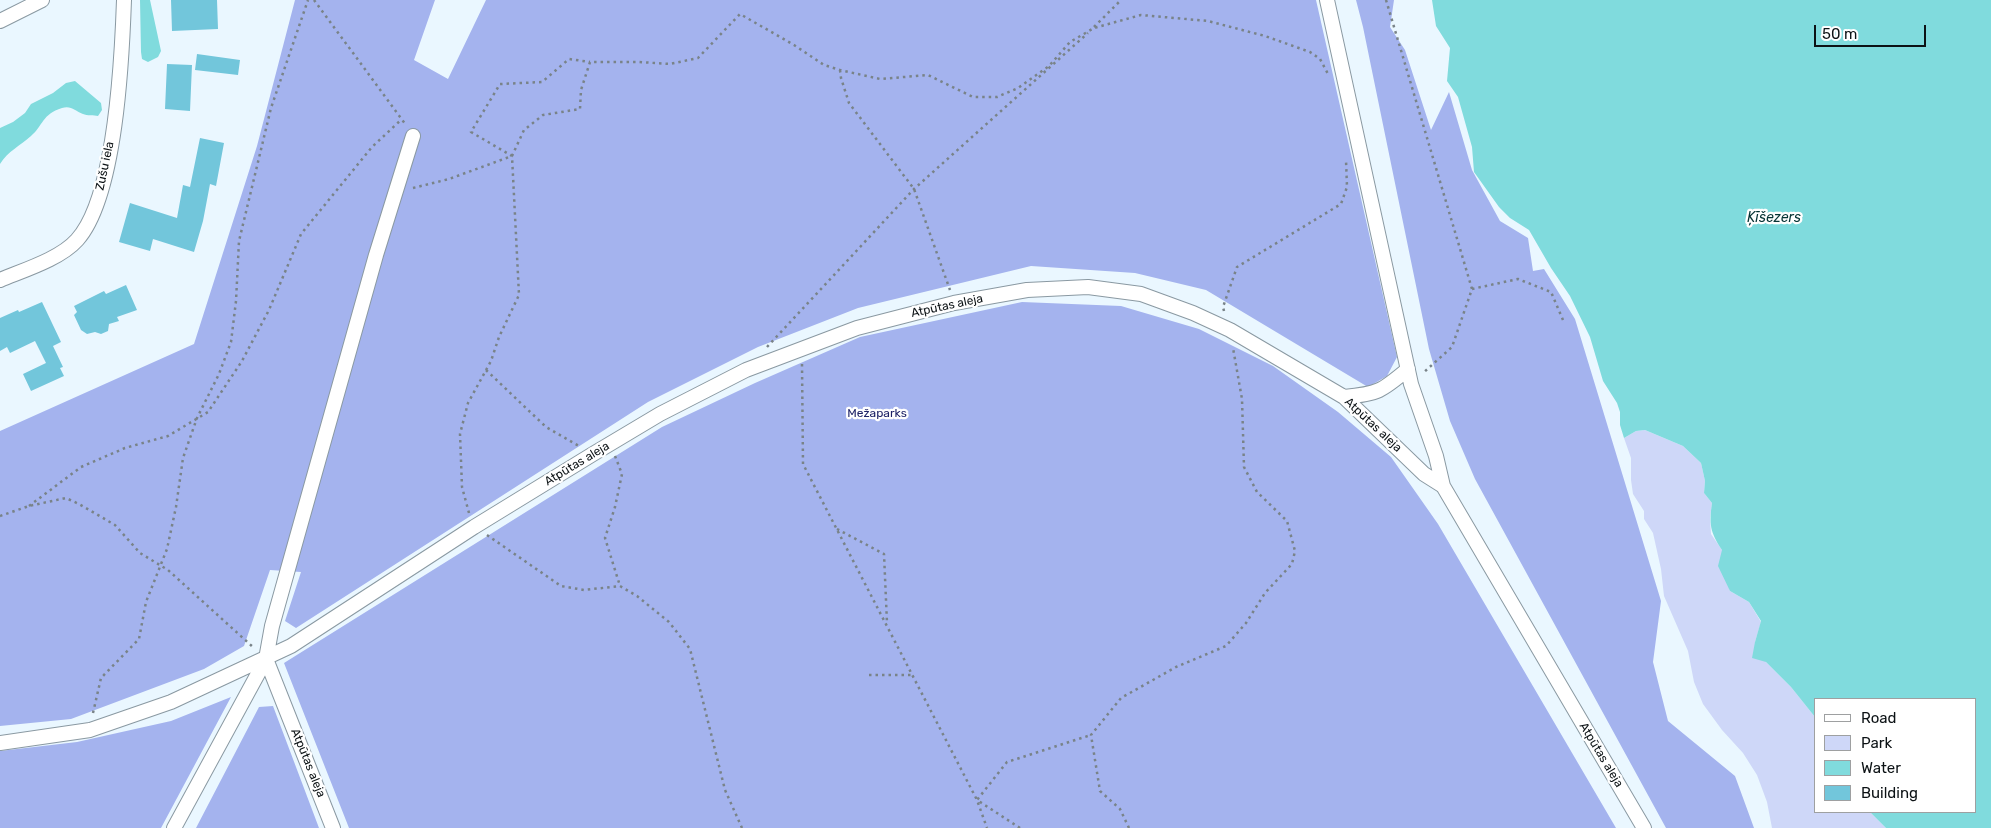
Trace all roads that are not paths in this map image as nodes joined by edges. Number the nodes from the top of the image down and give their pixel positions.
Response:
1 (42, 0) edge
2 (124, 0) edge
3 (1327, 0) edge
4 (0, 21) edge
5 (414, 136) road end
6 (0, 280) edge
7 (1408, 369) junction
8 (1344, 397) junction
9 (1443, 486) junction
10 (266, 658) junction
11 (0, 743) edge
12 (174, 828) edge
13 (334, 828) edge
14 (1644, 828) edge

1 - 4 street
2 - 6 street, Zušu iela
3 - 7 street
5 - 10 street
7 - 8 street
7 - 9 street
8 - 9 street, Atpūtas aleja
8 - 10 street, Atpūtas aleja
9 - 14 street, Atpūtas aleja
10 - 11 street
10 - 12 street
10 - 13 street, Atpūtas aleja

